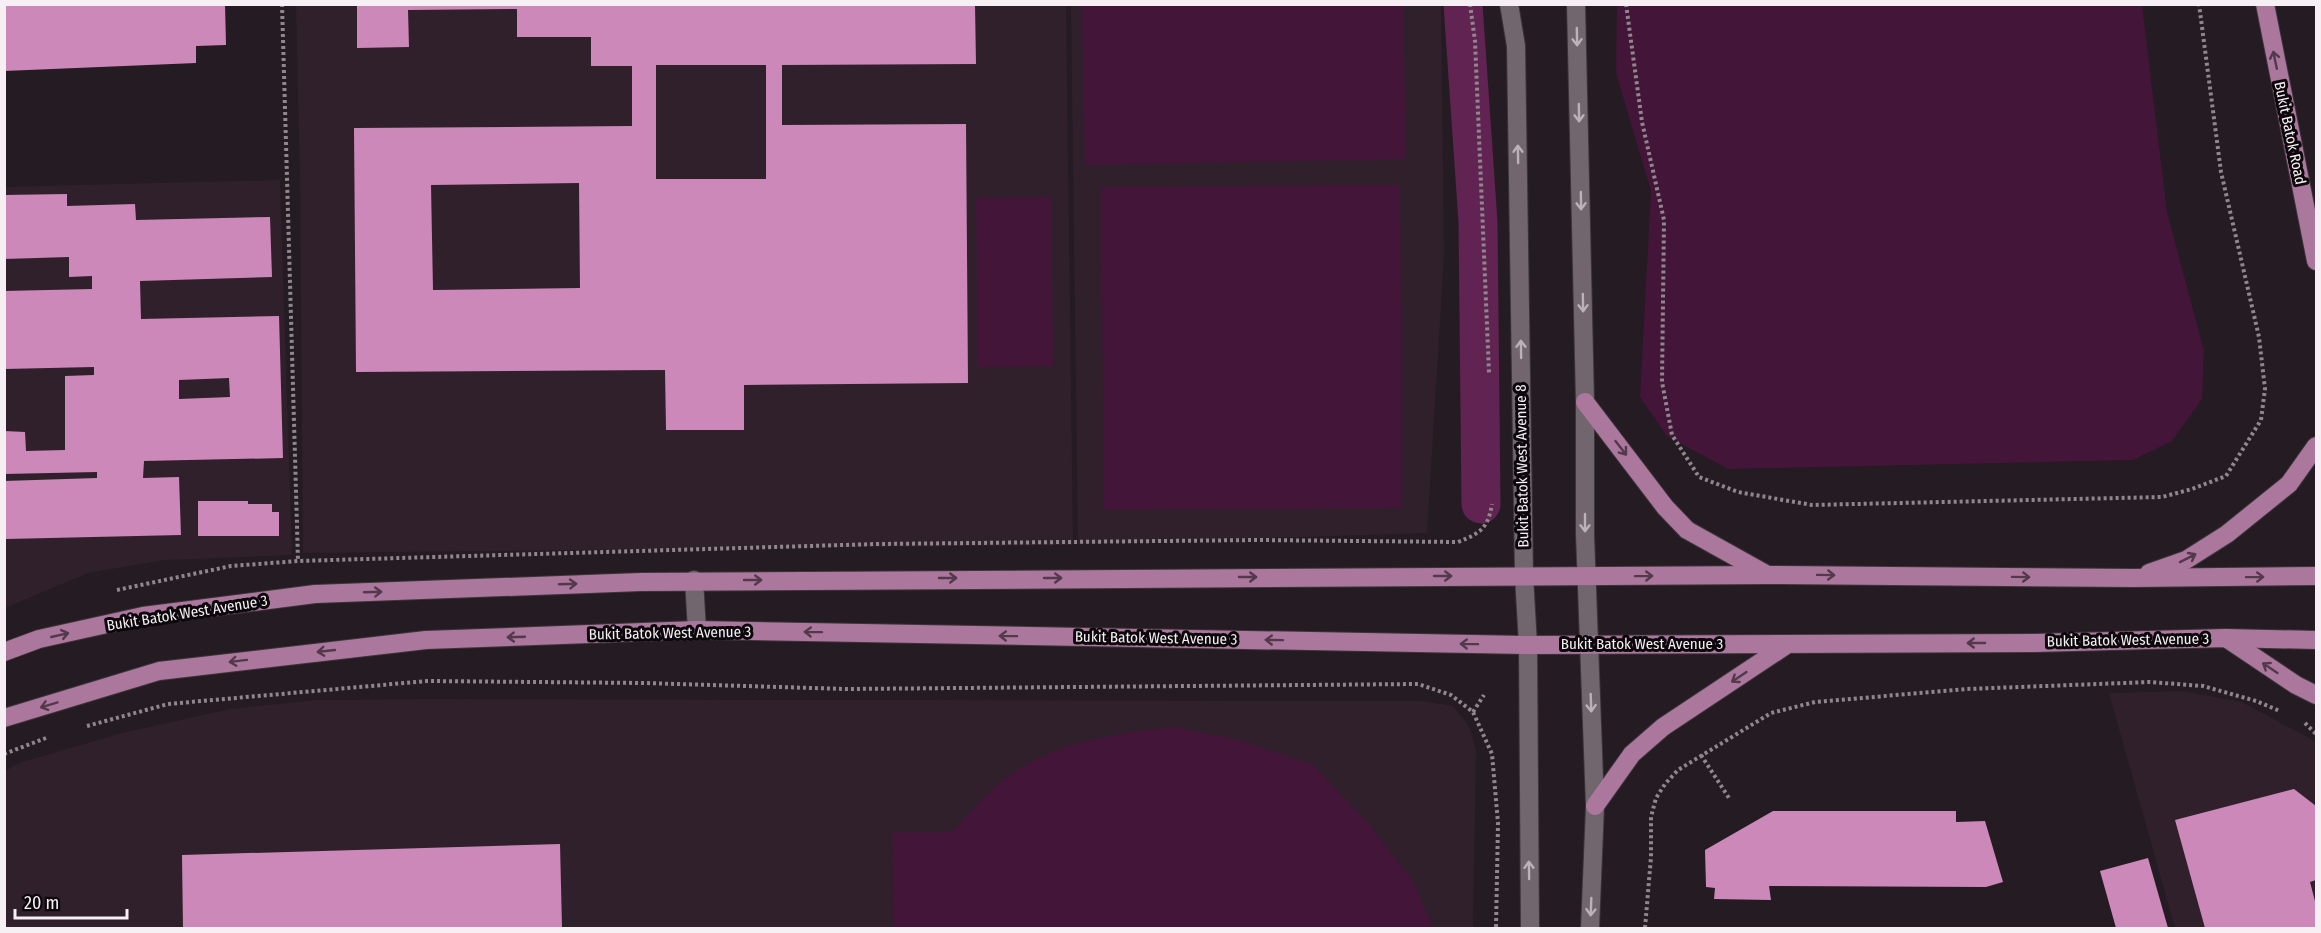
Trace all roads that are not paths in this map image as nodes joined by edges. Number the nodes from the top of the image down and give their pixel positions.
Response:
1 (1509, 4) edge
2 (1576, 4) edge
3 (2265, 4) edge
4 (2316, 261) edge
5 (1585, 402) junction
6 (2316, 446) edge
7 (1768, 575) junction
8 (1524, 576) junction
9 (2316, 576) edge
10 (1586, 577) junction
11 (2133, 578) junction
12 (694, 580) junction
13 (697, 630) junction
14 (2226, 638) junction
15 (2316, 640) edge
16 (1788, 644) junction
17 (1528, 645) junction
18 (1589, 645) junction
19 (4, 652) edge
20 (2316, 695) edge
21 (4, 718) edge
22 (1595, 806) junction
23 (1530, 928) edge
24 (1590, 928) edge

8 -> 1 street, Bukit Batok West Avenue 8
2 -> 5 street
4 -> 3 main road, Bukit Batok Road
5 -> 7 main road
5 -> 10 street
11 -> 6 main road
10 -> 7 main road, Bukit Batok West Avenue 3
7 -> 11 main road, Bukit Batok West Avenue 3
8 - 10 main road, Bukit Batok West Avenue 3
12 -> 8 main road, Bukit Batok West Avenue 3
8 - 17 street, Bukit Batok West Avenue 8
11 -> 9 main road, Bukit Batok West Avenue 3
10 - 18 street
12 - 13 street
19 -> 12 main road, Bukit Batok West Avenue 3
17 -> 13 main road, Bukit Batok West Avenue 3
13 -> 21 main road, Bukit Batok West Avenue 3
14 - 15 main road, Bukit Batok West Avenue 3
14 -> 16 main road, Bukit Batok West Avenue 3
20 -> 14 main road
16 - 18 main road, Bukit Batok West Avenue 3
16 -> 22 main road
17 - 18 main road, Bukit Batok West Avenue 3
23 -> 17 street, Bukit Batok West Avenue 8
18 -> 22 street
22 -> 24 street

